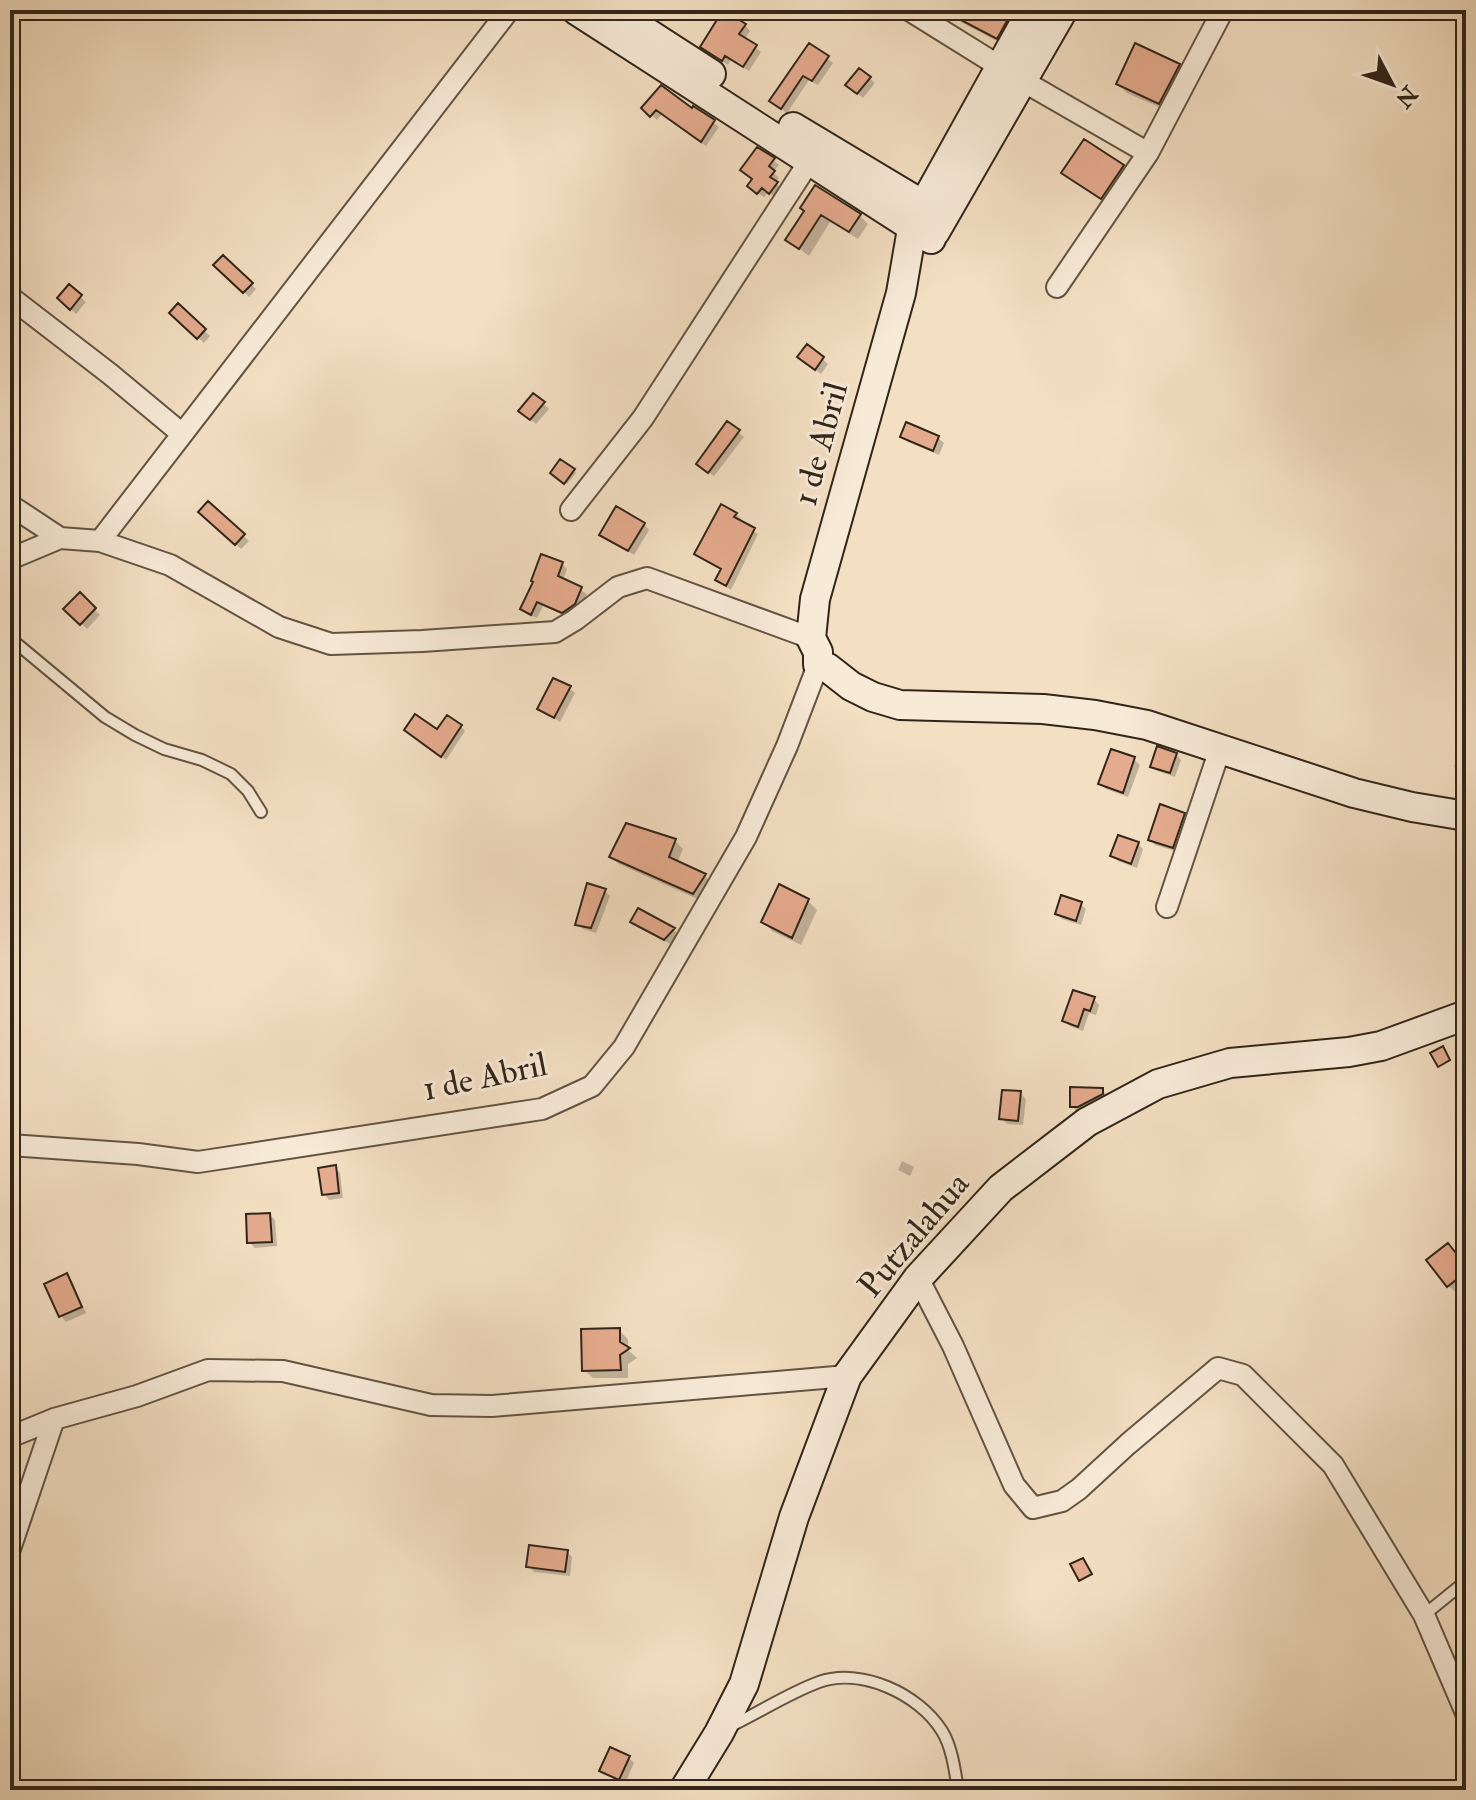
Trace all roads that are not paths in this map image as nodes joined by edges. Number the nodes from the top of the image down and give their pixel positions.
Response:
1 (509, 10) edge
2 (576, 10) edge
3 (909, 10) edge
4 (1032, 10) edge
5 (1063, 10) edge
6 (1223, 10) edge
7 (618, 17) edge
8 (1012, 74) junction
9 (815, 153) junction
10 (1148, 153) junction
11 (927, 223) junction
12 (1057, 287) dead end
13 (10, 297) edge
14 (181, 433) junction
15 (10, 505) edge
16 (571, 510) dead end
17 (60, 538) junction
18 (100, 541) junction
19 (10, 559) edge
20 (10, 638) edge
21 (815, 651) junction
22 (1220, 749) junction
23 (261, 812) dead end
24 (1466, 816) edge
25 (1167, 907) dead end
26 (1466, 1015) edge
27 (10, 1145) edge
28 (918, 1278) junction
29 (847, 1376) junction
30 (54, 1419) junction
31 (10, 1437) edge
32 (10, 1549) edge
33 (1466, 1581) edge
34 (1424, 1615) junction
35 (1466, 1713) edge
36 (719, 1733) junction
37 (684, 1790) edge
38 (958, 1790) edge

1 - 14 street
2 - 7 street
3 - 8 street
4 - 8 street, 1 de Abril
5 - 8 street, 1 de Abril
6 - 10 street
7 - 9 street
8 - 10 street
8 - 11 street, 1 de Abril
9 - 11 street
9 - 16 street
10 - 12 street
11 - 21 street, 1 de Abril
13 - 14 street
14 - 18 street
15 - 17 street
17 - 18 street
17 - 19 street
18 - 21 street
20 - 23 lane
21 - 22 street
21 - 27 street, 1 de Abril
22 - 24 street
22 - 25 street
26 - 28 street, Putzalahua
28 - 29 street, Putzalahua
28 - 34 street
29 - 30 street
29 - 36 street, Putzalahua
30 - 31 street
30 - 32 street
33 - 34 lane
34 - 35 street
36 - 37 street, Putzalahua
36 - 38 lane

